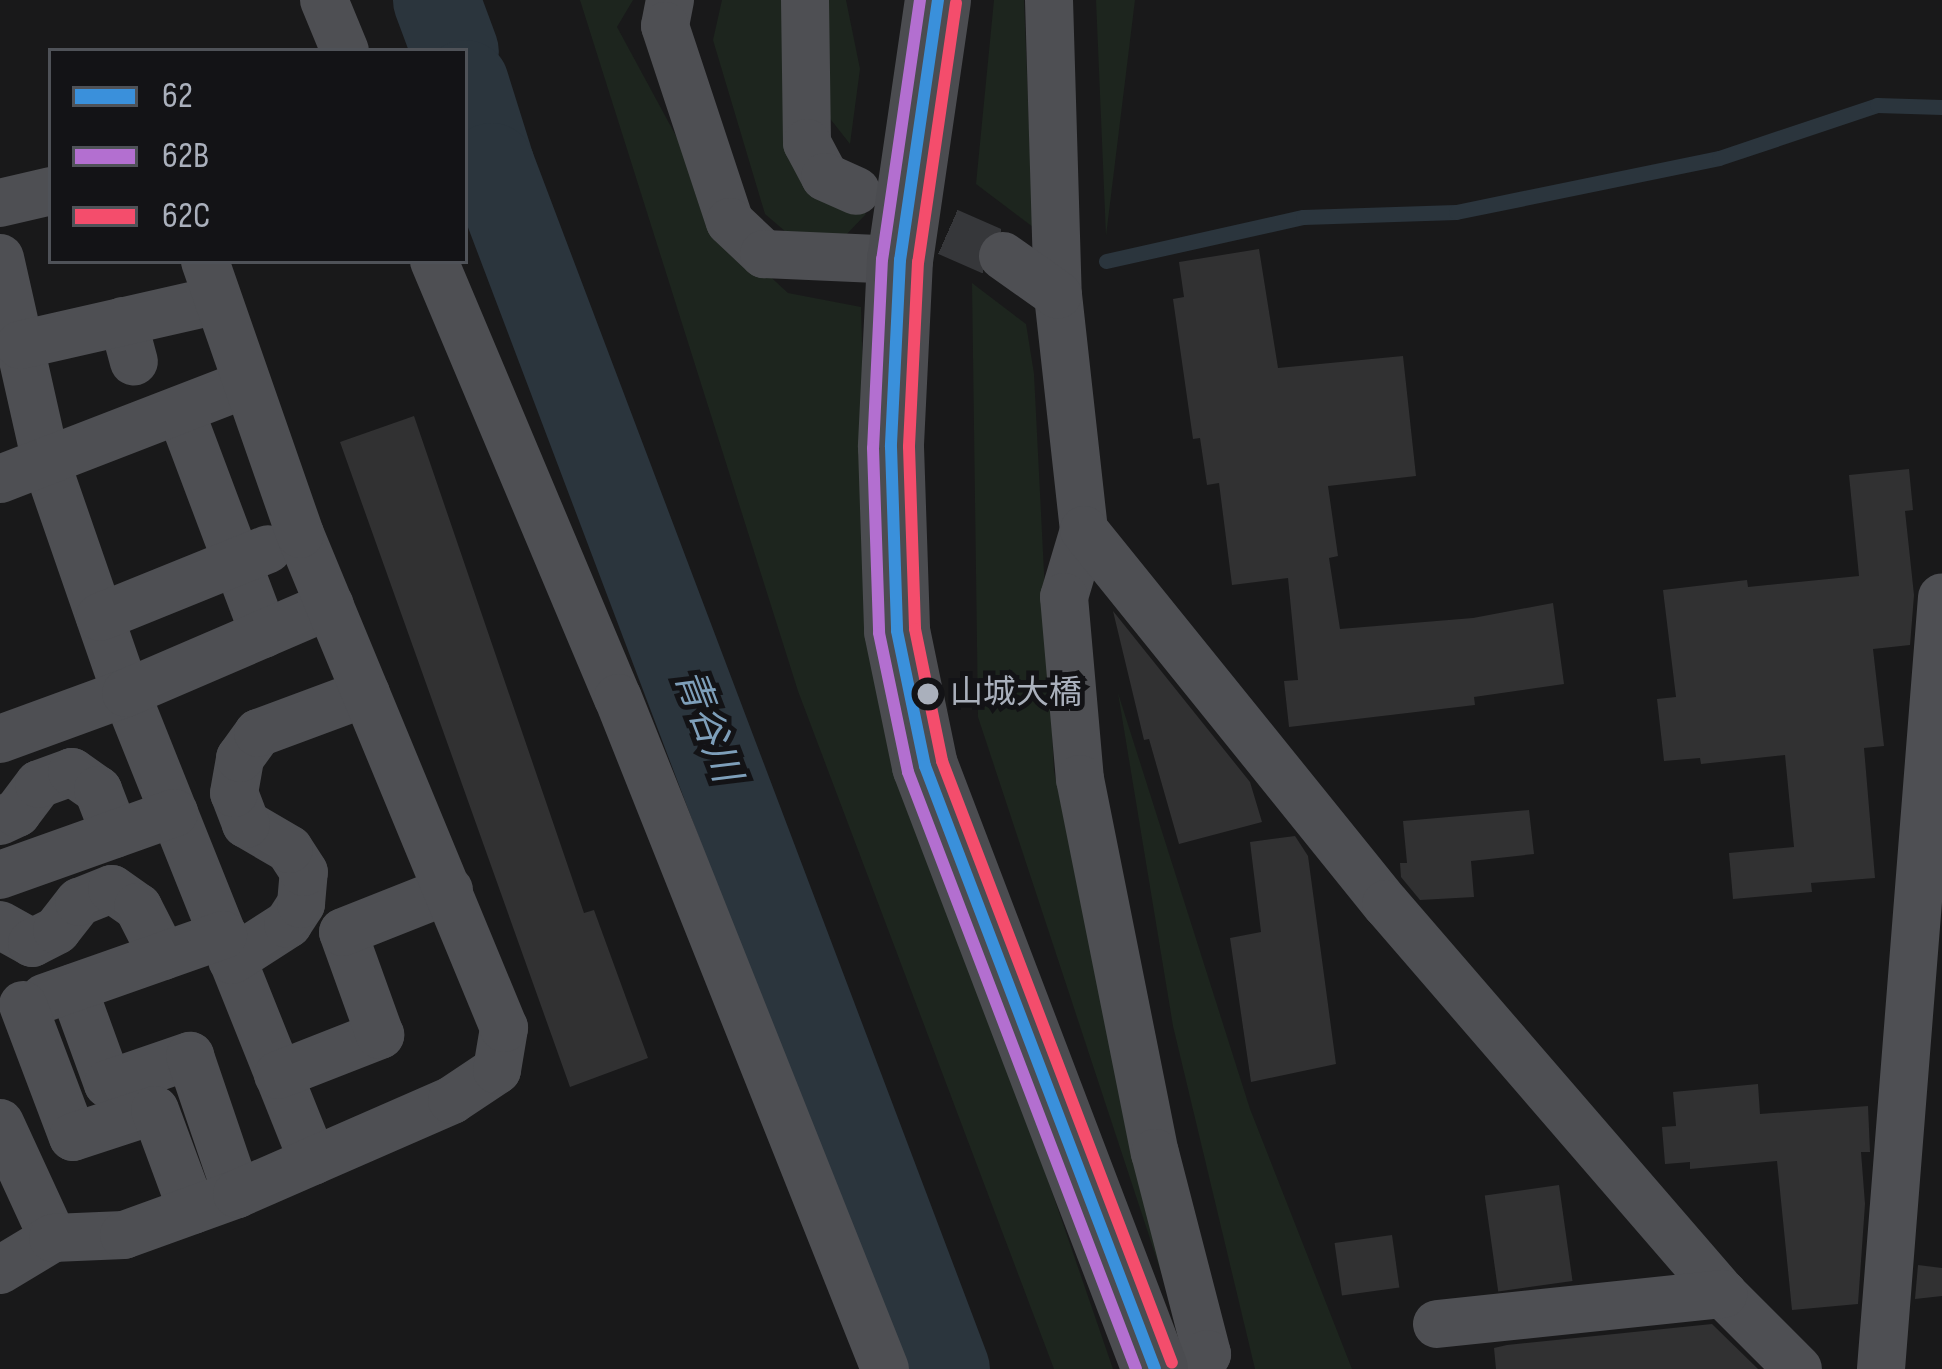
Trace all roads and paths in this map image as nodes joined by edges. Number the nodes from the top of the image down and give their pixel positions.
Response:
1 (324, 0) edge
2 (670, 0) edge
3 (805, 0) edge
4 (938, 0) edge
5 (1049, 0) edge
6 (344, 48) edge
7 (856, 191) tunnel mouth
8 (48, 192) edge
9 (0, 203) edge
10 (1004, 256) tunnel mouth
11 (0, 258) edge
12 (900, 260) junction
13 (435, 264) edge
14 (212, 280) edge
15 (1058, 295) junction
16 (12, 336) edge
17 (246, 384) junction
18 (180, 410) junction
19 (46, 462) junction
20 (0, 479) edge
21 (1084, 530) junction
22 (300, 534) junction
23 (238, 563) junction
24 (1942, 597) edge
25 (330, 605) junction
26 (100, 617) junction
27 (264, 634) junction
28 (126, 693) junction
29 (366, 694) junction
30 (0, 739) edge
31 (174, 813) junction
32 (0, 821) edge
33 (116, 834) junction
34 (0, 875) edge
35 (449, 890) junction
36 (0, 925) edge
37 (228, 947) junction
38 (164, 956) junction
39 (73, 988) junction
40 (12, 1009) edge
41 (278, 1075) junction
42 (0, 1123) edge
43 (313, 1161) junction
44 (237, 1194) junction
45 (192, 1210) junction
46 (53, 1238) junction
47 (0, 1270) edge
48 (1723, 1294) junction
49 (1437, 1324) dead end
50 (885, 1369) edge
51 (1155, 1369) edge
52 (1197, 1369) edge
53 (1798, 1369) edge
54 (1881, 1369) edge

1 - 6 street
2 - 12 street
3 - 7 street
4 - 12 highway
5 - 15 street
8 - 9 street
10 - 15 street
11 - 16 street
12 - 51 highway
13 - 50 street
14 - 16 street
14 - 17 street
15 - 21 street
16 - 19 street
17 - 18 street
17 - 22 street
18 - 19 street
18 - 23 street
19 - 20 street
19 - 26 street
21 - 48 street
21 - 52 street
22 - 23 street
22 - 25 street
23 - 26 street
23 - 27 street
24 - 54 street
25 - 27 street
25 - 29 street
26 - 28 street
27 - 28 street
28 - 30 street
28 - 31 street
29 - 35 street
29 - 37 street
31 - 33 street
31 - 37 street
32 - 33 street
33 - 34 street
35 - 41 street
35 - 43 street
36 - 38 street
37 - 38 street
37 - 41 street
38 - 39 street
39 - 40 street
39 - 44 street
40 - 45 street
41 - 43 street
42 - 46 street
43 - 44 street
44 - 45 street
45 - 46 street
46 - 47 street
48 - 49 street
48 - 53 street

